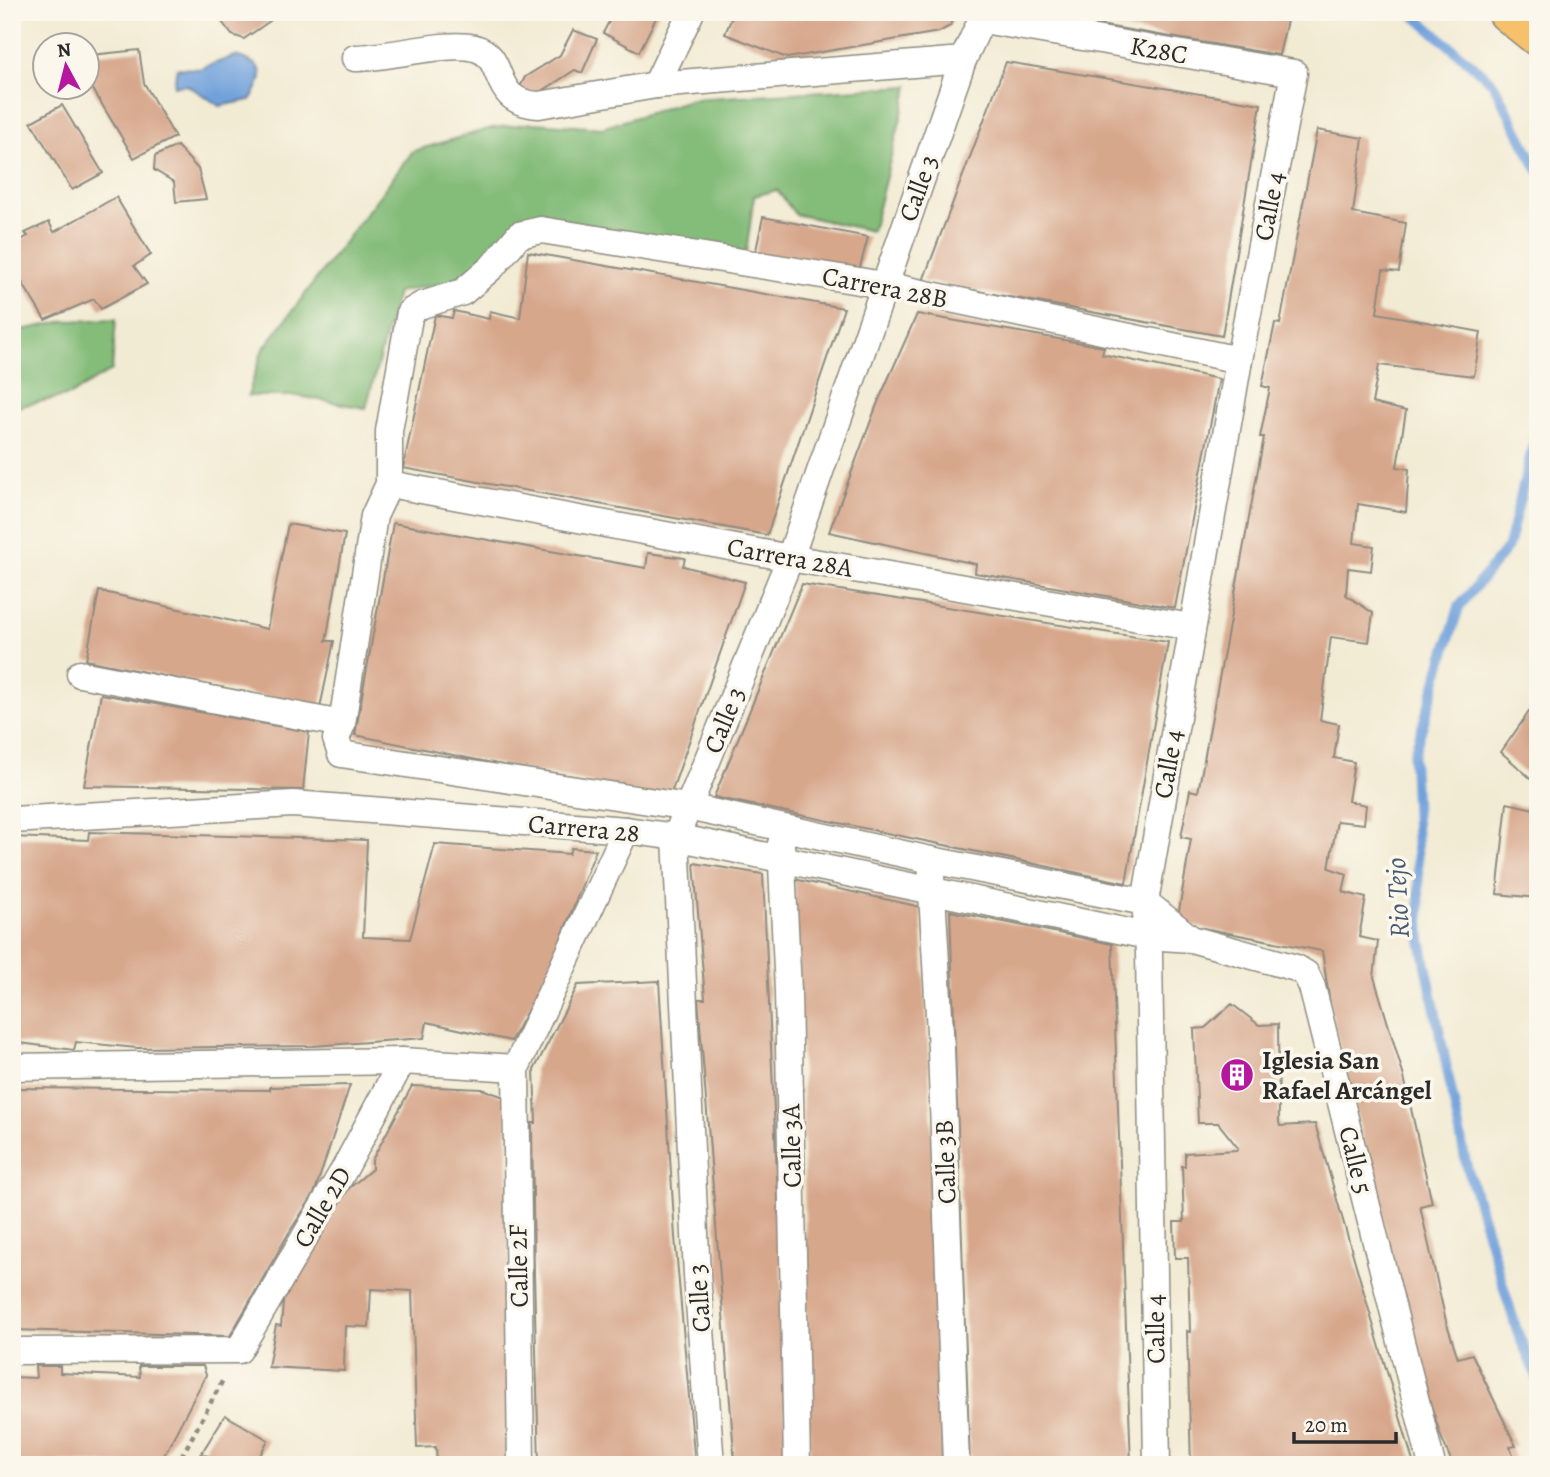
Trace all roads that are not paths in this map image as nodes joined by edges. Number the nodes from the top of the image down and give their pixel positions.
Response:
1 (691, 12) edge
2 (1507, 12) edge
3 (984, 16) edge
4 (1538, 37) edge
5 (355, 58) dead end
6 (963, 60) junction
7 (1294, 73) joint
8 (656, 85) junction
9 (884, 285) junction
10 (1239, 360) junction
11 (389, 484) junction
12 (790, 558) junction
13 (1191, 627) junction
14 (80, 674) dead end
15 (340, 736) junction
16 (688, 807) junction
17 (12, 820) edge
18 (780, 828) junction
19 (626, 830) junction
20 (676, 837) junction
21 (782, 859) junction
22 (931, 860) junction
23 (932, 891) junction
24 (1145, 902) junction
25 (1147, 936) junction
26 (1191, 939) junction
27 (402, 1061) junction
28 (12, 1067) edge
29 (516, 1068) junction
30 (12, 1351) edge
31 (521, 1465) edge
32 (711, 1465) edge
33 (797, 1465) edge
34 (956, 1465) edge
35 (1157, 1465) edge
36 (1432, 1465) edge

1 - 8 street
2 - 4 main road
3 - 6 street, Calle 3
3 - 7 street, K28C
5 - 8 street
6 - 8 street
6 - 9 street, Calle 3
7 - 10 street, Calle 4
9 - 10 street, Carrera 28B
9 - 11 street, Carrera 28B
9 - 12 street, Calle 3
10 - 13 street, Calle 4
11 - 12 street, Carrera 28A
11 - 15 street
12 - 13 street, Carrera 28A
12 - 16 street, Calle 3
13 - 24 street, Calle 4
14 - 15 street
15 - 16 street, Carrera 28
16 - 18 street, Carrera 28
16 - 20 street, Calle 3
17 - 19 street, Carrera 28
18 - 21 street, Calle 3A
18 - 22 street, Carrera 28
19 - 20 street, Carrera 28
19 - 29 street
20 - 21 street, Carrera 28
20 - 32 street, Calle 3
21 - 23 street, Carrera 28
21 - 33 street, Calle 3A
22 - 23 street, Calle 3B
22 - 24 street, Carrera 28
23 - 25 street, Carrera 28
23 - 34 street, Calle 3B
24 - 25 street, Calle 4
24 - 26 street, Calle 5
25 - 26 street, Calle 5
25 - 35 street, Calle 4
26 - 36 street, Calle 5
27 - 28 street
27 - 29 street
27 - 30 street, Calle 2D
29 - 31 street, Calle 2F

